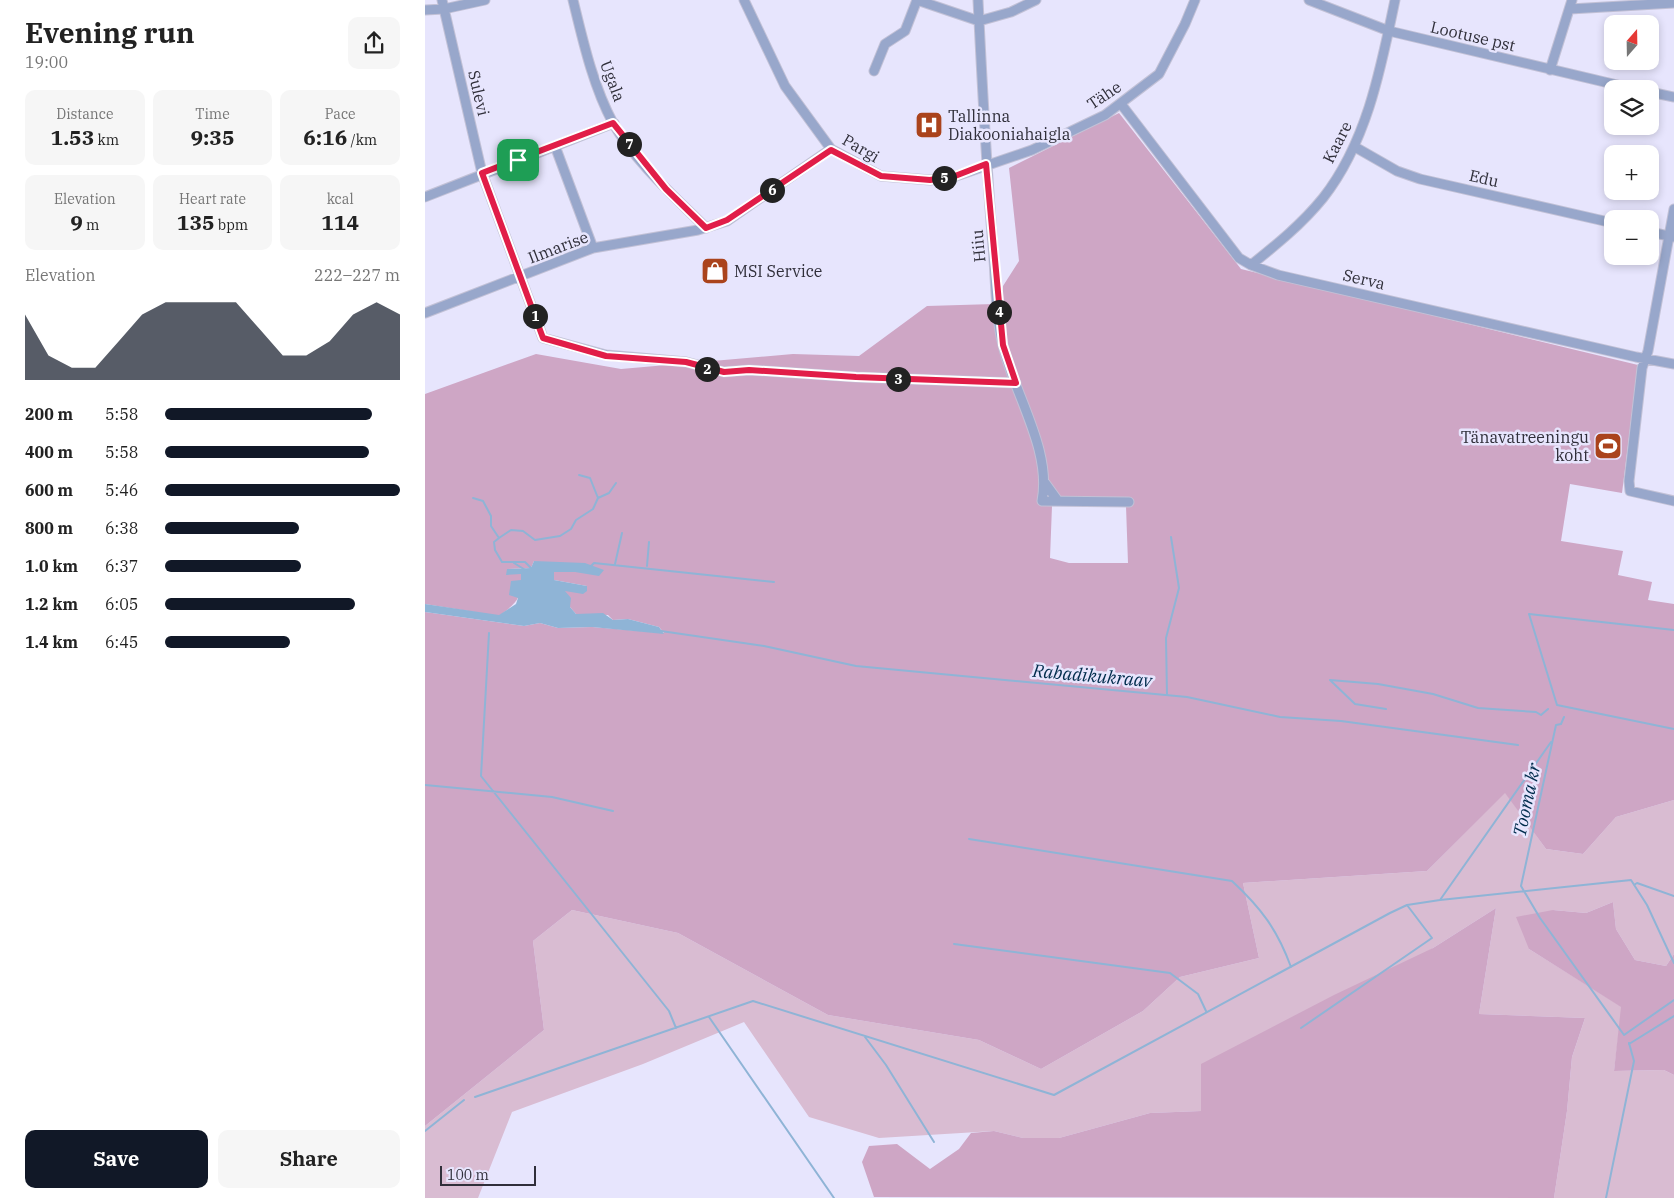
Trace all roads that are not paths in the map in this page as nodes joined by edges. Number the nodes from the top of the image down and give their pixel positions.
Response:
1 (485, 0) edge
2 (573, 0) edge
3 (745, 0) edge
4 (917, 0) edge
5 (979, 0) edge
6 (1036, 0) edge
7 (1195, 0) edge
8 (1309, 0) edge
9 (1395, 0) edge
10 (1674, 3) edge
11 (443, 4) edge
12 (1571, 4) edge
13 (425, 10) edge
14 (979, 21) junction
15 (1389, 31) junction
16 (1550, 70) junction
17 (874, 71) dead end
18 (1604, 82) edge
19 (1659, 94) edge
20 (1674, 97) edge
21 (1121, 104) junction
22 (613, 123) junction
23 (555, 146) junction
24 (1355, 147) junction
25 (831, 150) junction
26 (986, 164) junction
27 (482, 173) junction
28 (425, 197) edge
29 (1674, 209) edge
30 (1604, 221) edge
31 (706, 228) junction
32 (1671, 237) edge
33 (593, 248) junction
34 (1251, 265) junction
35 (521, 277) junction
36 (425, 313) edge
37 (1645, 359) junction
38 (1674, 364) edge
39 (1016, 383) junction
40 (1045, 482) junction
41 (1058, 501) junction
42 (1674, 501) edge
43 (1129, 502) dead end

1 - 11 street
2 - 22 street, Ugala
3 - 25 street, Pargi
4 - 14 street
4 - 17 street
5 - 14 street, Hiiu
6 - 14 street
7 - 21 street, Tähe
8 - 15 street, Lootuse pst
9 - 15 street, Kaare
10 - 12 street
11 - 13 street
11 - 27 street, Sulevi
12 - 16 street
14 - 26 street, Hiiu
15 - 16 street, Lootuse pst
15 - 24 street, Kaare
16 - 18 street, Lootuse pst
19 - 20 street
21 - 26 street, Tähe
21 - 34 street, Serva
22 - 23 street
22 - 31 street, Ugala
23 - 27 street
23 - 33 street
24 - 30 street, Edu
24 - 34 street, Kaare
25 - 26 street, Pargi
25 - 31 street, Ilmarise
26 - 39 street, Hiiu
27 - 28 street
27 - 35 street, Sulevi
29 - 32 street
31 - 33 street, Ilmarise
32 - 37 street
33 - 35 street, Ilmarise
34 - 37 street, Serva
35 - 36 street, Ilmarise
35 - 39 street, Sulevi
37 - 38 street, Serva
37 - 42 street
39 - 40 street, Hiiu
40 - 41 street, Hiiu
40 - 41 street, Hiiu
41 - 43 street

